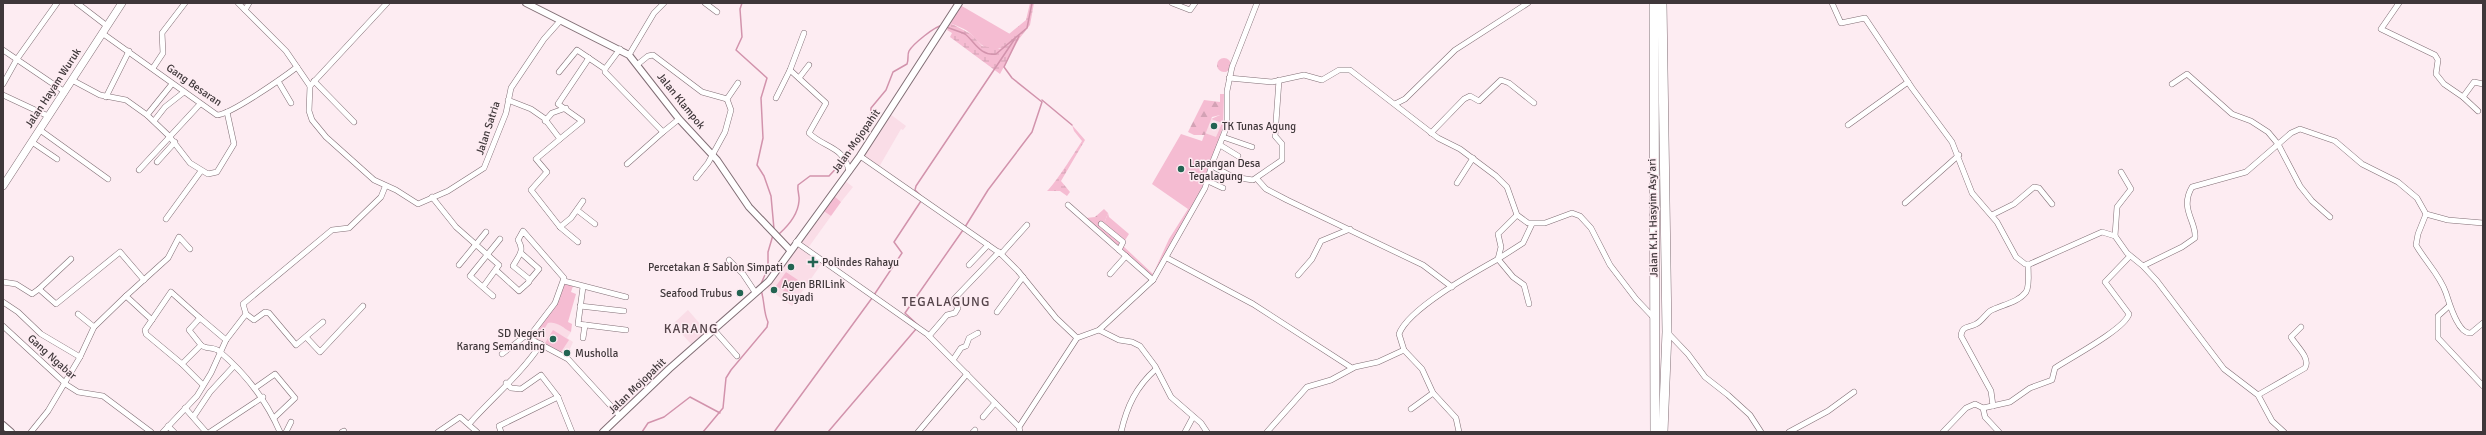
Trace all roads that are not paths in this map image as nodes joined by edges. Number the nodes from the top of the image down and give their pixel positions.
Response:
1 (57, 3) edge
2 (76, 3) edge
3 (122, 3) edge
4 (185, 3) edge
5 (238, 3) edge
6 (249, 3) edge
7 (387, 3) edge
8 (526, 3) edge
9 (664, 3) edge
10 (705, 3) edge
11 (959, 3) edge
12 (1172, 3) edge
13 (1195, 3) edge
14 (1257, 3) edge
15 (1528, 3) edge
16 (1654, 3) edge
17 (1662, 3) edge
18 (1832, 3) edge
19 (2398, 3) edge
20 (245, 10) junction
21 (717, 12) dead end
22 (560, 21) junction
23 (107, 26) junction
24 (102, 33) junction
25 (804, 33) dead end
26 (620, 49) junction
27 (3, 50) edge
28 (129, 51) junction
29 (629, 54) junction
30 (589, 58) junction
31 (17, 59) junction
32 (638, 64) junction
33 (809, 65) dead end
34 (297, 67) junction
35 (153, 68) junction
36 (605, 69) junction
37 (790, 70) junction
38 (559, 72) dead end
39 (799, 78) junction
40 (1229, 78) junction
41 (72, 80) junction
42 (1279, 80) junction
43 (278, 81) junction
44 (314, 82) junction
45 (1908, 82) junction
46 (738, 83) dead end
47 (3, 84) edge
48 (172, 84) junction
49 (2172, 84) dead end
50 (2483, 84) edge
51 (310, 86) junction
52 (65, 92) junction
53 (184, 92) junction
54 (3, 95) edge
55 (106, 97) junction
56 (2463, 97) junction
57 (776, 98) dead end
58 (727, 99) junction
59 (508, 100) junction
60 (291, 103) dead end
61 (1534, 103) dead end
62 (200, 104) junction
63 (1395, 104) junction
64 (566, 108) junction
65 (2478, 111) dead end
66 (227, 112) junction
67 (147, 115) junction
68 (48, 116) junction
69 (679, 119) junction
70 (154, 121) junction
71 (545, 121) junction
72 (354, 122) dead end
73 (1848, 125) dead end
74 (40, 130) junction
75 (663, 132) junction
76 (1431, 133) junction
77 (169, 136) junction
78 (1223, 137) junction
79 (560, 139) junction
80 (1664, 139) junction
81 (32, 142) junction
82 (175, 142) junction
83 (2278, 144) junction
84 (1220, 145) junction
85 (1252, 147) dead end
86 (713, 154) junction
87 (1959, 155) junction
88 (860, 156) junction
89 (1238, 156) dead end
90 (1473, 158) junction
91 (57, 159) dead end
92 (157, 162) dead end
93 (627, 164) dead end
94 (1212, 166) junction
95 (139, 170) dead end
96 (201, 171) junction
97 (849, 171) junction
98 (2121, 172) dead end
99 (696, 178) dead end
100 (108, 179) dead end
101 (1258, 179) junction
102 (1208, 181) junction
103 (1457, 183) dead end
104 (3, 186) edge
105 (385, 187) junction
106 (1223, 188) dead end
107 (1653, 191) junction
108 (432, 197) junction
109 (583, 202) dead end
110 (1905, 203) dead end
111 (2052, 204) dead end
112 (1068, 205) dead end
113 (1665, 208) junction
114 (577, 210) junction
115 (2426, 214) junction
116 (1517, 215) junction
117 (1992, 215) junction
118 (2330, 217) dead end
119 (166, 219) dead end
120 (2483, 223) edge
121 (595, 224) dead end
122 (1101, 224) dead end
123 (1532, 224) junction
124 (1026, 225) dead end
125 (560, 227) junction
126 (1350, 229) junction
127 (486, 232) dead end
128 (2115, 236) junction
129 (500, 239) dead end
130 (578, 242) dead end
131 (796, 242) junction
132 (476, 245) junction
133 (988, 245) junction
134 (190, 249) dead end
135 (790, 250) junction
136 (1119, 250) junction
137 (521, 253) junction
138 (1000, 253) junction
139 (1654, 253) junction
140 (488, 254) junction
141 (1126, 256) junction
142 (2130, 256) junction
143 (1167, 258) junction
144 (71, 259) dead end
145 (1498, 259) junction
146 (729, 260) dead end
147 (2028, 264) junction
148 (459, 265) dead end
149 (969, 265) dead end
150 (2143, 266) junction
151 (496, 270) junction
152 (1110, 274) dead end
153 (1298, 275) dead end
154 (1023, 277) junction
155 (144, 280) junction
156 (1153, 280) junction
157 (529, 281) junction
158 (564, 281) junction
159 (3, 282) edge
160 (483, 287) junction
161 (584, 287) junction
162 (1452, 287) junction
163 (39, 289) junction
164 (756, 292) junction
165 (126, 296) junction
166 (493, 296) dead end
167 (626, 297) dead end
168 (3, 302) edge
169 (1529, 304) dead end
170 (363, 306) dead end
171 (580, 306) junction
172 (2449, 306) junction
173 (624, 311) dead end
174 (997, 312) dead end
175 (78, 314) dead end
176 (246, 314) junction
177 (200, 318) junction
178 (1654, 318) junction
179 (152, 320) junction
180 (323, 322) dead end
181 (2483, 323) edge
182 (585, 325) junction
183 (3, 326) edge
184 (94, 327) junction
185 (2301, 327) dead end
186 (626, 330) dead end
187 (714, 330) junction
188 (1099, 330) junction
189 (1667, 332) junction
190 (978, 333) dead end
191 (929, 336) junction
192 (306, 337) junction
193 (528, 337) junction
194 (583, 338) dead end
195 (1077, 338) junction
196 (226, 340) junction
197 (541, 344) junction
198 (200, 345) junction
199 (1404, 350) junction
200 (221, 352) junction
201 (502, 354) dead end
202 (737, 356) dead end
203 (80, 357) junction
204 (953, 360) junction
205 (182, 364) junction
206 (234, 366) junction
207 (1352, 368) junction
208 (1156, 369) junction
209 (967, 374) junction
210 (65, 383) junction
211 (506, 383) junction
212 (203, 385) junction
213 (2483, 386) edge
214 (255, 388) junction
215 (1854, 392) dead end
216 (1433, 393) junction
217 (2258, 395) junction
218 (263, 397) junction
219 (558, 397) junction
220 (995, 403) junction
221 (1993, 406) junction
222 (185, 408) junction
223 (1983, 408) junction
224 (1411, 409) dead end
225 (194, 416) junction
226 (620, 416) junction
227 (983, 417) dead end
228 (1193, 417) junction
229 (274, 418) junction
230 (291, 422) dead end
231 (469, 424) junction
232 (3, 425) edge
233 (168, 426) junction
234 (1019, 430) edge
235 (11, 432) edge
236 (31, 432) edge
237 (150, 432) edge
238 (163, 432) edge
239 (174, 432) edge
240 (206, 432) edge
241 (210, 432) edge
242 (280, 432) edge
243 (286, 432) edge
244 (438, 432) edge
245 (477, 432) edge
246 (501, 432) edge
247 (572, 432) edge
248 (603, 432) edge
249 (918, 432) edge
250 (1121, 432) edge
251 (1185, 432) edge
252 (1207, 432) edge
253 (1267, 432) edge
254 (1459, 432) edge
255 (1655, 432) edge
256 (1663, 432) edge
257 (1761, 432) edge
258 (1789, 432) edge
259 (1943, 432) edge
260 (1999, 432) edge
261 (2284, 432) edge

1 - 31 street
2 - 23 street
3 - 23 main road, Jalan Hayam Wuruk
4 - 35 street
5 - 20 street
6 - 20 street
7 - 44 street
8 - 22 street, Jalan Klampok
9 - 29 street
10 - 21 street
11 - 88 street, Jalan Mojopahit
12 - 13 street
14 - 40 street
15 - 63 street
16 - 107 highway, Jalan K.H. Hasyim Asy'ari
17 - 80 highway, Jalan K.H. Hasyim Asy'ari
18 - 45 street
19 - 56 street
20 - 34 street
22 - 26 street, Jalan Klampok
22 - 59 street, Jalan Satria
23 - 24 main road, Jalan Hayam Wuruk
24 - 28 street, Gang Besaran
24 - 41 main road, Jalan Hayam Wuruk
25 - 37 street
26 - 29 street, Jalan Klampok
26 - 36 street
27 - 31 street
28 - 35 street, Gang Besaran
28 - 55 street
29 - 32 street, Jalan Klampok
30 - 36 street
30 - 38 street
30 - 64 street
31 - 47 street
31 - 52 street
32 - 58 street
32 - 69 street, Jalan Klampok
33 - 39 street
34 - 43 street, Gang Besaran
34 - 51 street
35 - 48 street, Gang Besaran
36 - 75 street
37 - 39 street
37 - 57 street
39 - 97 street
40 - 42 street
40 - 78 street
41 - 52 main road, Jalan Hayam Wuruk
41 - 55 street
42 - 63 street
42 - 101 street
43 - 60 street
43 - 66 street, Gang Besaran
44 - 51 street
44 - 72 street
45 - 73 street
45 - 87 street
46 - 58 street
48 - 53 street, Gang Besaran
48 - 67 street
49 - 83 street
50 - 56 street
51 - 105 street
52 - 68 main road, Jalan Hayam Wuruk
53 - 62 street, Gang Besaran
53 - 70 street
54 - 68 street
55 - 67 street
56 - 65 street
58 - 86 street
59 - 71 street
59 - 108 street, Jalan Satria
61 - 76 street
62 - 66 street, Gang Besaran
62 - 77 street
63 - 76 street
64 - 71 street
64 - 79 street
66 - 96 street
67 - 70 street
68 - 74 main road, Jalan Hayam Wuruk
69 - 75 street
69 - 86 street, Jalan Klampok
70 - 77 street
71 - 79 street
74 - 81 main road, Jalan Hayam Wuruk
74 - 100 street
75 - 93 street
76 - 90 street
77 - 82 street
77 - 95 street
78 - 84 street
78 - 85 street
79 - 125 street
80 - 107 highway
80 - 113 highway, Jalan K.H. Hasyim Asy'ari
81 - 91 street
81 - 104 main road, Jalan Hayam Wuruk
82 - 92 street
82 - 96 street
83 - 115 street
83 - 118 street
83 - 150 street
84 - 89 street
84 - 94 street
86 - 99 street
86 - 135 street, Jalan Klampok
87 - 110 street
87 - 117 street
88 - 97 street, Jalan Mojopahit
88 - 133 street
90 - 103 street
90 - 116 street
94 - 101 street
94 - 102 street
96 - 119 street
97 - 131 street, Jalan Mojopahit
98 - 128 street
101 - 126 street
102 - 106 street
102 - 143 street
105 - 108 street, Jalan Satria
105 - 176 street
107 - 139 highway, Jalan K.H. Hasyim Asy'ari
108 - 132 street
109 - 114 street
111 - 117 street
112 - 136 street
113 - 139 highway
113 - 189 highway, Jalan K.H. Hasyim Asy'ari
114 - 121 street
114 - 125 street
115 - 120 street
115 - 172 street
116 - 123 street
116 - 145 street
117 - 147 street
122 - 136 street
123 - 145 street
123 - 178 street
124 - 138 street
125 - 130 street
126 - 153 street
126 - 162 street
127 - 132 street
128 - 142 street
128 - 147 street
129 - 140 street
131 - 135 street, Jalan Mojopahit
131 - 191 street
132 - 140 street
132 - 148 street
133 - 138 street
133 - 149 street
134 - 155 street
135 - 164 street, Jalan Mojopahit
136 - 141 street
137 - 157 street
137 - 157 street
137 - 158 street
138 - 154 street
138 - 191 street
139 - 178 highway, Jalan K.H. Hasyim Asy'ari
140 - 151 street
140 - 160 street
141 - 152 street
141 - 156 street
142 - 150 street
142 - 221 street
143 - 156 street
143 - 207 street
144 - 163 street
145 - 162 street
145 - 169 street
146 - 164 street
147 - 221 street
150 - 217 street
151 - 157 street
151 - 160 street
154 - 174 street
154 - 195 street
155 - 163 street
155 - 165 street
156 - 188 street
158 - 161 street
158 - 193 street
159 - 163 street
160 - 166 street
161 - 167 street
161 - 171 street
162 - 199 street
164 - 187 street, Jalan Mojopahit
165 - 179 street
165 - 184 street
168 - 203 street
170 - 192 street
171 - 173 street
171 - 182 street
172 - 181 street
172 - 213 street
175 - 184 street
176 - 192 street
176 - 196 street
177 - 179 street
177 - 196 street
177 - 198 street
178 - 255 highway, Jalan K.H. Hasyim Asy'ari
179 - 205 street
180 - 192 street
182 - 186 street
182 - 194 street
183 - 210 street, Gang Ngabar
184 - 203 street
185 - 217 street
187 - 202 street
187 - 226 street, Jalan Mojopahit
188 - 195 street
188 - 208 street
189 - 256 highway, Jalan K.H. Hasyim Asy'ari
189 - 257 street
190 - 204 street
191 - 204 street
193 - 197 street
193 - 201 street
195 - 234 street
196 - 200 street
197 - 211 street
197 - 226 street
198 - 200 street
198 - 205 street
199 - 207 street
199 - 216 street
200 - 206 street
200 - 212 street
203 - 210 street
204 - 209 street
205 - 212 street
206 - 214 street
206 - 225 street
207 - 253 street
208 - 228 street
208 - 250 street
209 - 220 street
209 - 249 street
210 - 236 street
210 - 237 street, Gang Ngabar
211 - 219 street
211 - 231 street
212 - 222 street
214 - 218 street
214 - 229 street
215 - 258 street
216 - 224 street
216 - 254 street
217 - 261 street
218 - 229 street
218 - 241 street
219 - 246 street
219 - 247 street
220 - 227 street
220 - 234 street
221 - 223 street
222 - 225 street
222 - 233 street
223 - 259 street
223 - 260 street
225 - 240 street
226 - 248 street, Jalan Mojopahit
228 - 251 street
228 - 252 street
229 - 242 street
230 - 243 street
231 - 244 street
231 - 245 street
232 - 235 street
233 - 238 street
233 - 239 street

